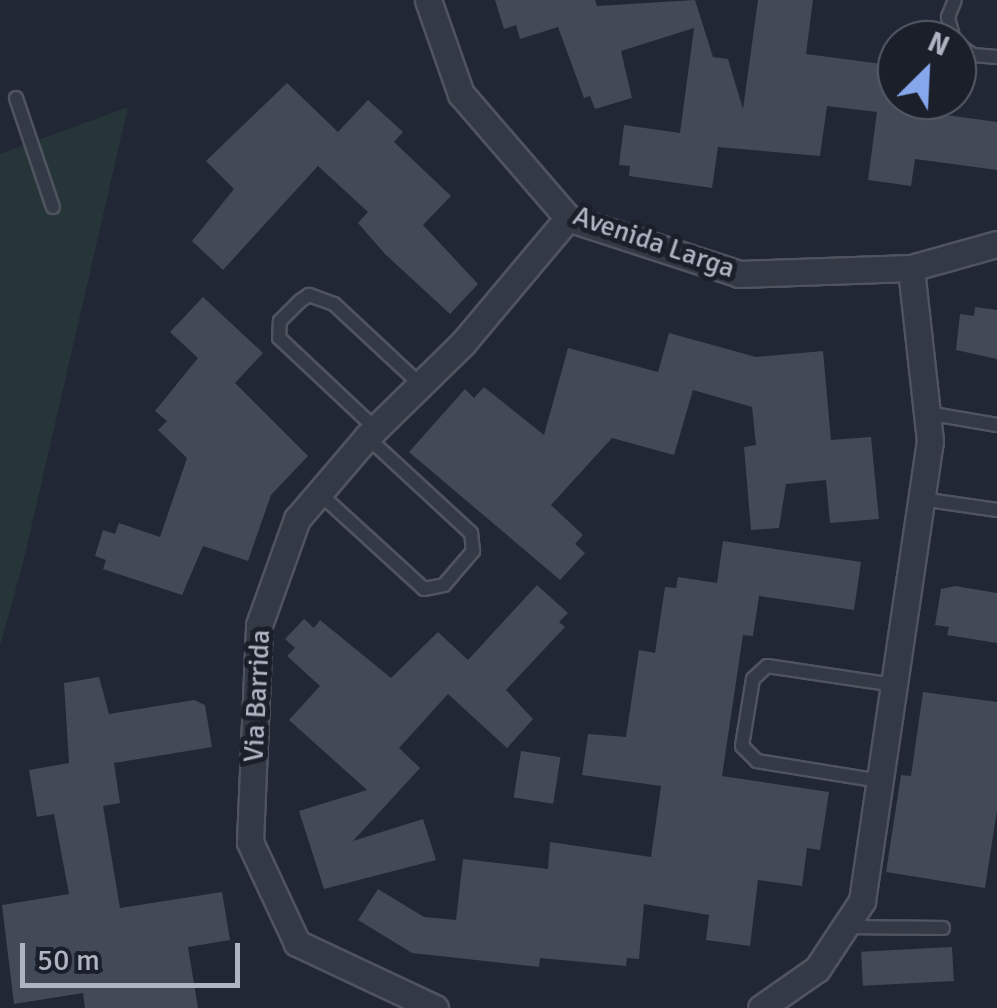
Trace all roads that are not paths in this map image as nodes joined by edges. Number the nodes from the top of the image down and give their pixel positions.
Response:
1 (428, 0) edge
2 (16, 98) dead end
3 (53, 208) dead end
4 (568, 218) junction
5 (997, 244) edge
6 (910, 268) junction
7 (420, 384) junction
8 (926, 412) junction
9 (997, 426) edge
10 (372, 433) junction
11 (318, 492) junction
12 (921, 499) junction
13 (997, 510) edge
14 (894, 685) junction
15 (880, 781) junction
16 (846, 927) junction
17 (944, 928) dead end
18 (435, 1008) edge
19 (761, 1008) edge

1 - 4 street, Avenida Larga
2 - 3 lane
4 - 6 street, Avenida Larga
4 - 7 street, Via Barrida
5 - 6 street, Avenida Larga
6 - 8 street
7 - 10 street, Via Barrida
7 - 10 lane
8 - 9 lane
8 - 12 street
10 - 11 street, Via Barrida
10 - 11 lane
11 - 18 street, Via Barrida
12 - 13 lane
12 - 14 street
14 - 15 street
14 - 15 lane
15 - 16 street
16 - 17 lane
16 - 19 street

